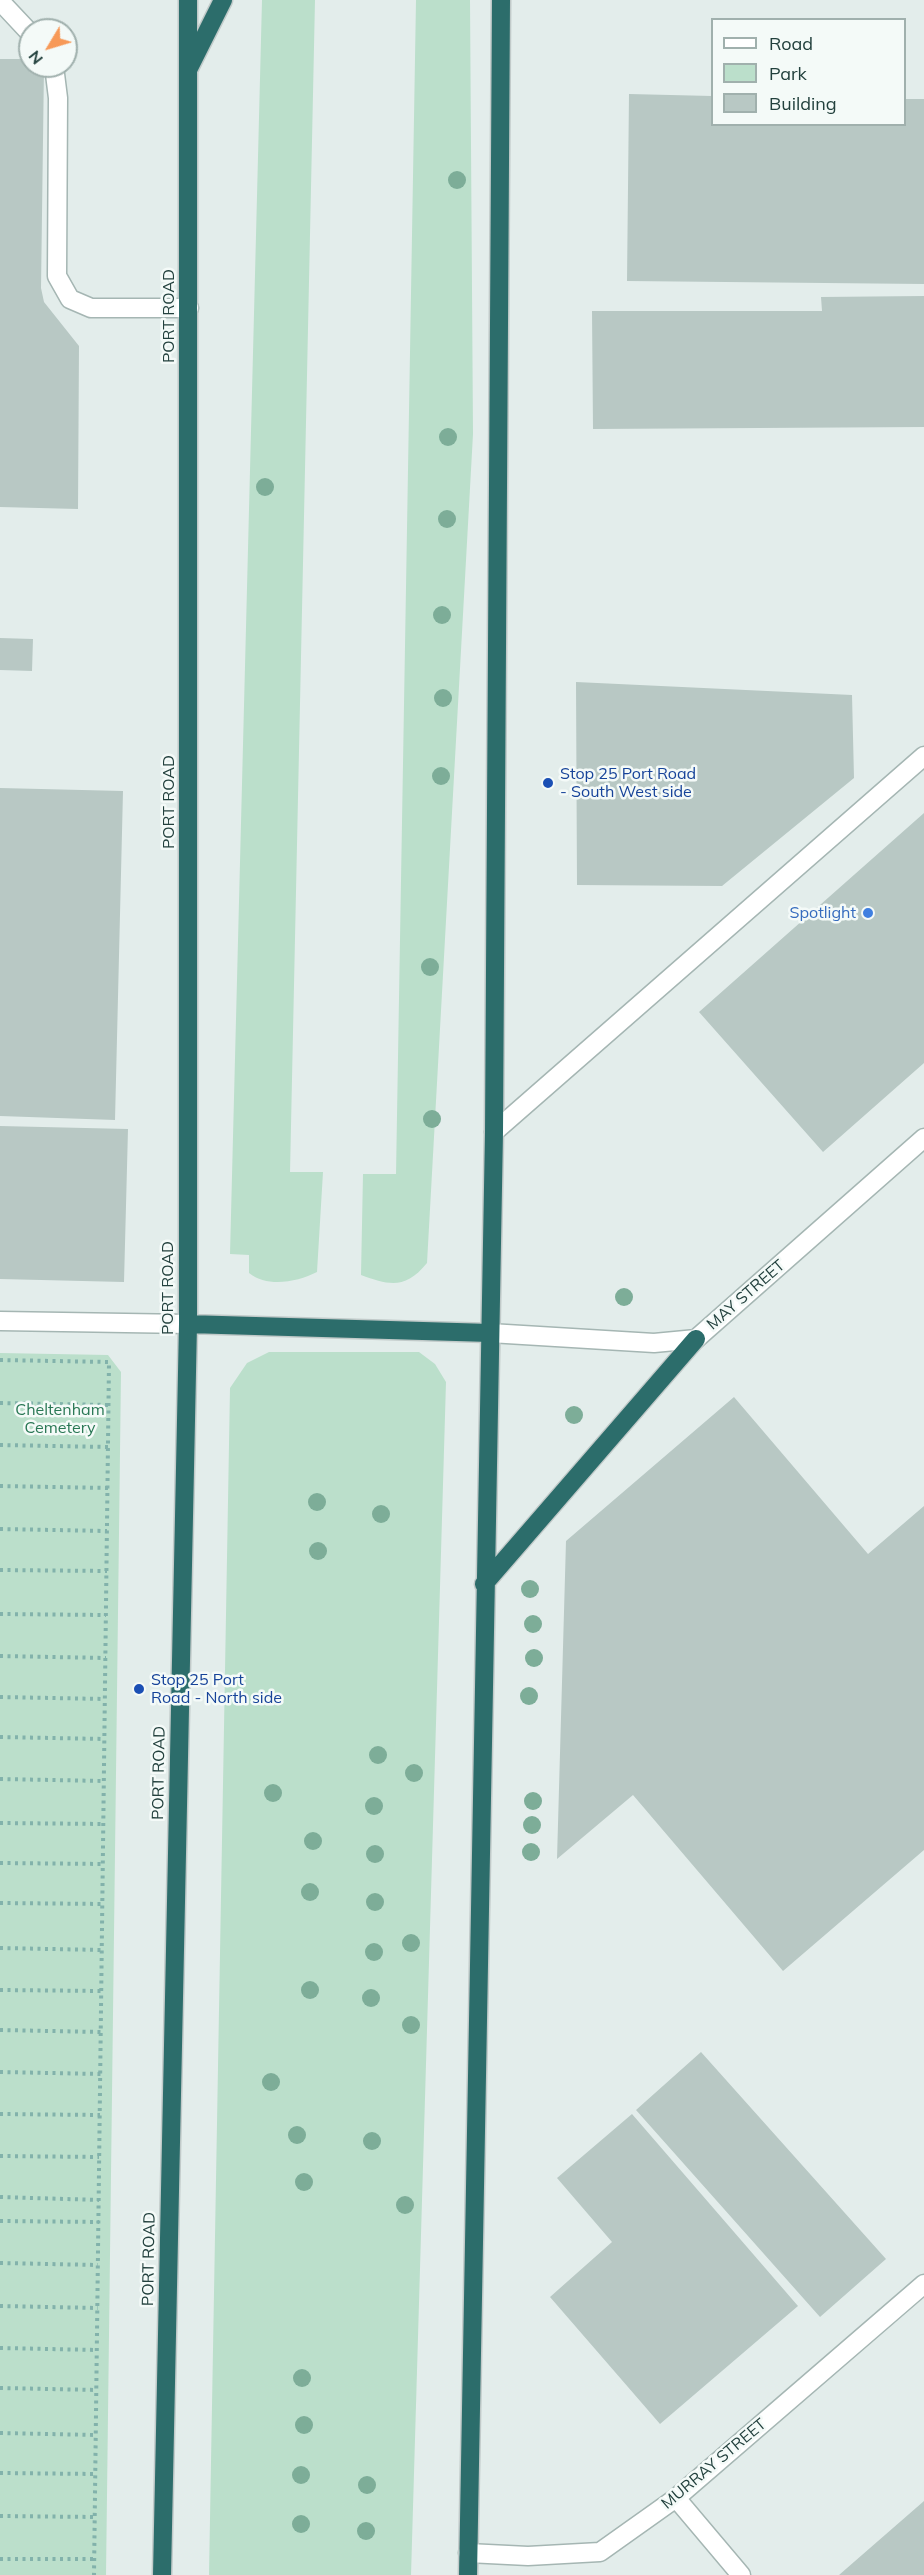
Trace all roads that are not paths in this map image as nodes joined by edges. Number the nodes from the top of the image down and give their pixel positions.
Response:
1 (188, 0) edge
2 (223, 0) edge
3 (501, 0) edge
4 (0, 1) edge
5 (18, 20) edge
6 (187, 72) junction
7 (56, 78) edge
8 (189, 308) junction
9 (924, 756) edge
10 (494, 1132) junction
11 (924, 1138) edge
12 (0, 1321) edge
13 (188, 1324) junction
14 (490, 1333) junction
15 (696, 1338) junction
16 (484, 1584) junction
17 (924, 2284) edge
18 (676, 2498) junction
19 (468, 2553) junction
20 (162, 2575) edge
21 (468, 2575) edge
22 (741, 2575) edge

1 - 6 highway, PORT ROAD
2 - 6 highway
3 - 10 highway
4 - 5 street
6 - 8 highway, PORT ROAD
7 - 8 street
8 - 13 highway, PORT ROAD
9 - 10 street
10 - 14 highway
11 - 15 street, MAY STREET
12 - 13 street
13 - 14 highway
13 - 20 highway, PORT ROAD
14 - 15 street, MAY STREET
14 - 16 highway
15 - 16 highway
16 - 19 highway
17 - 18 street, MURRAY STREET
18 - 19 street, MURRAY STREET
18 - 22 street
19 - 21 highway

